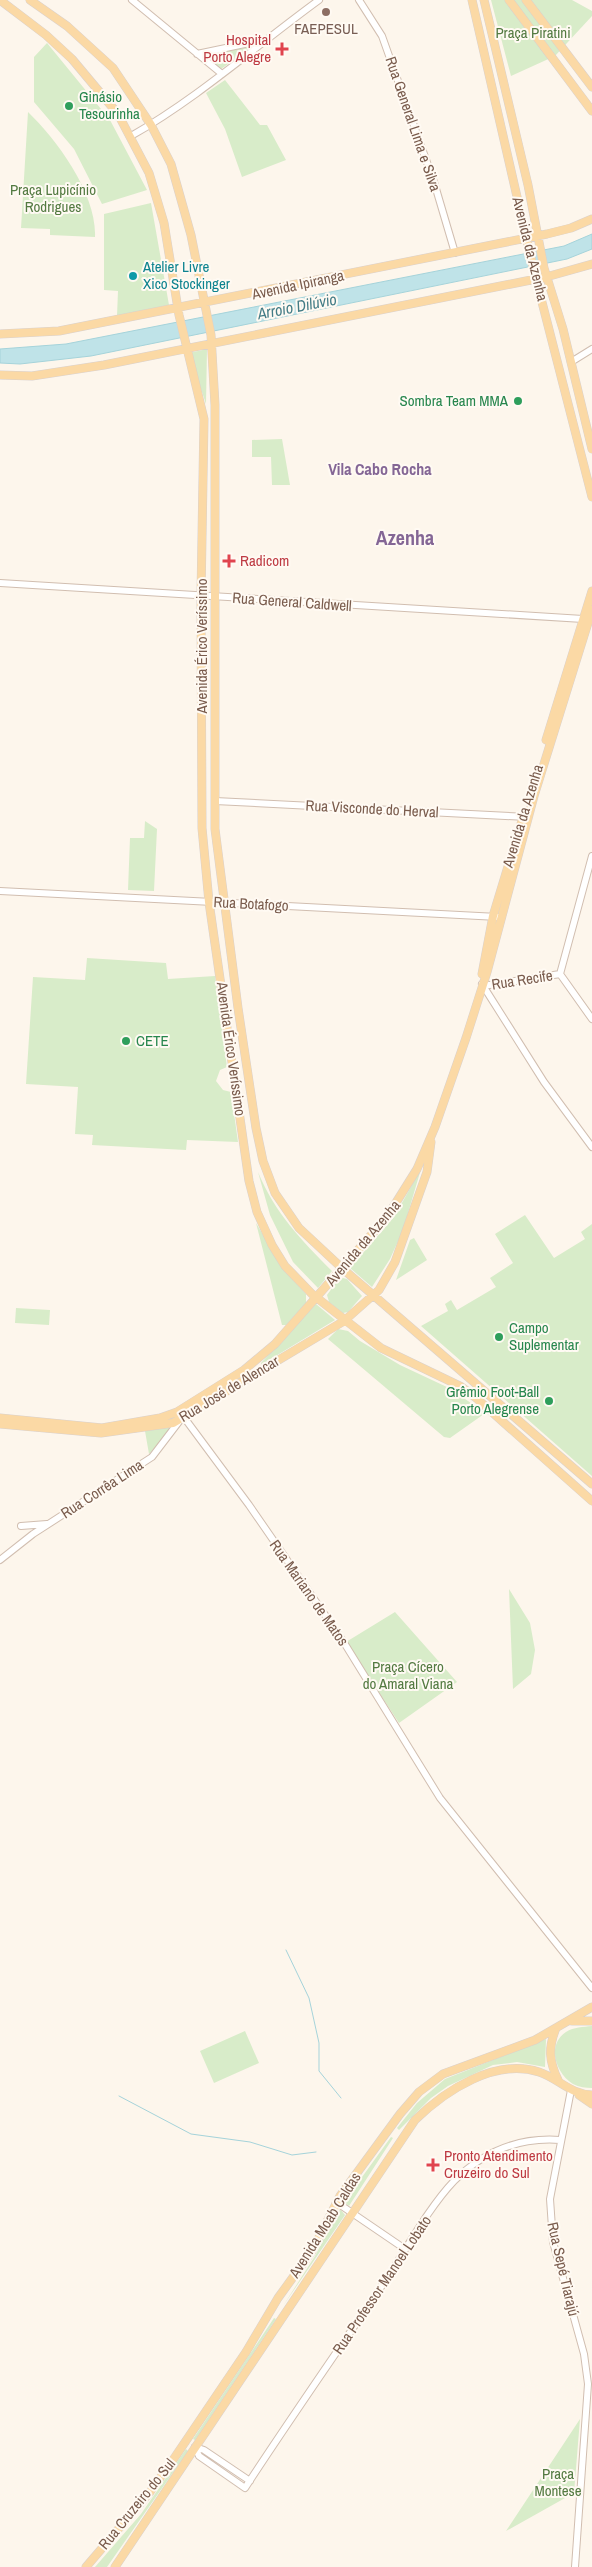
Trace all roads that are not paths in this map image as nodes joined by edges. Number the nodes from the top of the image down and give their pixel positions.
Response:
1 (0, 0) edge
2 (30, 0) edge
3 (132, 0) edge
4 (319, 0) edge
5 (359, 0) edge
6 (472, 0) edge
7 (484, 0) edge
8 (509, 0) edge
9 (526, 0) edge
10 (0, 7) edge
11 (14, 10) junction
12 (264, 40) junction
13 (197, 54) junction
14 (222, 74) junction
15 (592, 87) edge
16 (592, 111) edge
17 (151, 125) junction
18 (131, 136) junction
19 (592, 219) edge
20 (538, 240) junction
21 (528, 242) junction
22 (455, 252) junction
23 (592, 264) edge
24 (546, 277) junction
25 (536, 279) junction
26 (202, 293) junction
27 (214, 302) junction
28 (205, 307) junction
29 (178, 312) junction
30 (0, 334) edge
31 (212, 342) junction
32 (186, 347) junction
33 (592, 349) edge
34 (571, 362) junction
35 (0, 375) edge
36 (592, 450) edge
37 (590, 480) edge
38 (592, 496) edge
39 (0, 583) edge
40 (592, 591) edge
41 (201, 596) junction
42 (214, 597) junction
43 (592, 610) edge
44 (583, 619) junction
45 (214, 801) junction
46 (526, 817) junction
47 (592, 856) edge
48 (0, 891) edge
49 (209, 902) junction
50 (223, 902) junction
51 (497, 917) junction
52 (560, 974) junction
53 (482, 983) junction
54 (592, 1019) edge
55 (433, 1133) junction
56 (592, 1147) edge
57 (343, 1269) junction
58 (376, 1293) junction
59 (318, 1297) junction
60 (344, 1321) junction
61 (191, 1404) junction
62 (183, 1416) junction
63 (0, 1418) edge
64 (0, 1424) edge
65 (51, 1424) junction
66 (33, 1427) junction
67 (592, 1484) edge
68 (592, 1501) edge
69 (52, 1522) junction
70 (20, 1526) dead end
71 (0, 1560) edge
72 (592, 1988) edge
73 (592, 2006) edge
74 (592, 2021) edge
75 (569, 2022) junction
76 (556, 2028) junction
77 (558, 2080) junction
78 (571, 2090) junction
79 (592, 2095) edge
80 (592, 2104) edge
81 (560, 2140) junction
82 (336, 2202) junction
83 (352, 2212) junction
84 (405, 2249) junction
85 (275, 2304) junction
86 (285, 2315) junction
87 (186, 2440) junction
88 (195, 2447) junction
89 (250, 2481) junction
90 (86, 2567) edge
91 (115, 2567) edge
92 (575, 2567) edge

1 - 11 main road, Avenida Érico Veríssimo
2 - 17 main road, Avenida Érico Veríssimo
3 - 13 street
4 - 12 street
5 - 22 street, Rua General Lima e Silva
6 - 21 main road, Avenida da Azenha
7 - 20 main road, Avenida da Azenha
8 - 16 main road
9 - 15 main road
10 - 11 main road
11 - 18 main road, Avenida Érico Veríssimo
12 - 13 street
12 - 14 street
13 - 14 street
14 - 17 street
17 - 18 street
17 - 26 main road, Avenida Érico Veríssimo
18 - 29 main road, Avenida Érico Veríssimo
19 - 20 main road, Avenida Ipiranga
20 - 21 main road, Avenida Ipiranga
20 - 24 main road, Avenida da Azenha
21 - 22 main road, Avenida Ipiranga
21 - 25 main road, Avenida da Azenha
22 - 27 main road, Avenida Ipiranga
23 - 24 main road
24 - 25 main road
24 - 34 main road, Avenida da Azenha
25 - 31 main road
25 - 37 main road, Avenida da Azenha
26 - 27 main road
26 - 28 main road, Avenida Érico Veríssimo
27 - 28 main road, Avenida Ipiranga
28 - 29 main road, Avenida Ipiranga
28 - 31 main road, Avenida Érico Veríssimo
29 - 30 main road, Avenida Ipiranga
29 - 32 main road, Avenida Érico Veríssimo
31 - 32 main road
31 - 42 main road, Avenida Érico Veríssimo
32 - 35 main road
32 - 41 main road, Avenida Érico Veríssimo
33 - 34 street
34 - 36 main road, Avenida da Azenha
37 - 38 main road, Avenida da Azenha
39 - 41 street, Rua General Caldwell
40 - 44 main road, Avenida da Azenha
41 - 42 street, Rua General Caldwell
41 - 49 main road, Avenida Érico Veríssimo
42 - 44 street, Rua General Caldwell
42 - 45 main road, Avenida Érico Veríssimo
43 - 46 main road, Avenida da Azenha
44 - 46 main road, Avenida da Azenha
45 - 46 street, Rua Visconde do Herval
45 - 50 main road, Avenida Érico Veríssimo
46 - 51 main road, Avenida da Azenha
47 - 52 street
48 - 49 street, Rua Botafogo
49 - 50 street, Rua Botafogo
49 - 59 main road, Avenida Érico Veríssimo
50 - 51 street, Rua Botafogo
50 - 57 main road, Avenida Érico Veríssimo
51 - 53 main road, Avenida da Azenha
52 - 53 street, Rua Recife
52 - 54 street
53 - 55 main road, Avenida da Azenha
53 - 56 street
55 - 57 main road, Avenida da Azenha
55 - 58 main road, Avenida da Azenha
57 - 58 main road, Avenida Érico Veríssimo
57 - 59 main road, Avenida da Azenha
58 - 60 main road, Rua José de Alencar
58 - 67 main road, Avenida Érico Veríssimo
59 - 60 main road, Avenida Érico Veríssimo
59 - 61 main road, Rua José de Alencar
60 - 62 main road, Rua José de Alencar
60 - 68 main road, Avenida Érico Veríssimo
61 - 62 street, Rua Corrêa Lima
61 - 65 main road, Rua José de Alencar
62 - 66 main road, Rua José de Alencar
62 - 69 street, Rua Corrêa Lima
62 - 72 street, Rua Mariano de Matos
63 - 65 main road, Rua José de Alencar
64 - 66 main road, Rua José de Alencar
65 - 66 main road
69 - 70 street
69 - 71 street, Rua Corrêa Lima
73 - 75 main road, Avenida Moab Caldas
74 - 75 main road, Avenida Moab Caldas
75 - 76 main road, Avenida Moab Caldas
76 - 77 main road
76 - 82 main road, Avenida Moab Caldas
77 - 78 main road, Avenida Moab Caldas
77 - 83 main road, Avenida Moab Caldas
78 - 79 main road, Avenida Moab Caldas
78 - 80 main road
78 - 81 street, Rua Sepé Tiarajú
81 - 84 street, Rua Professor Manoel Lobato
81 - 92 street, Rua Sepé Tiarajú
82 - 83 street
82 - 85 main road, Avenida Moab Caldas
83 - 84 street
83 - 86 main road, Avenida Moab Caldas
84 - 89 street, Rua Professor Manoel Lobato
85 - 86 main road
85 - 87 main road, Avenida Moab Caldas
86 - 88 main road, Avenida Moab Caldas
87 - 88 main road
87 - 90 main road, Rua Cruzeiro do Sul
88 - 89 street
88 - 89 street, Rua Professor Manoel Lobato
88 - 91 main road, Rua Cruzeiro do Sul

